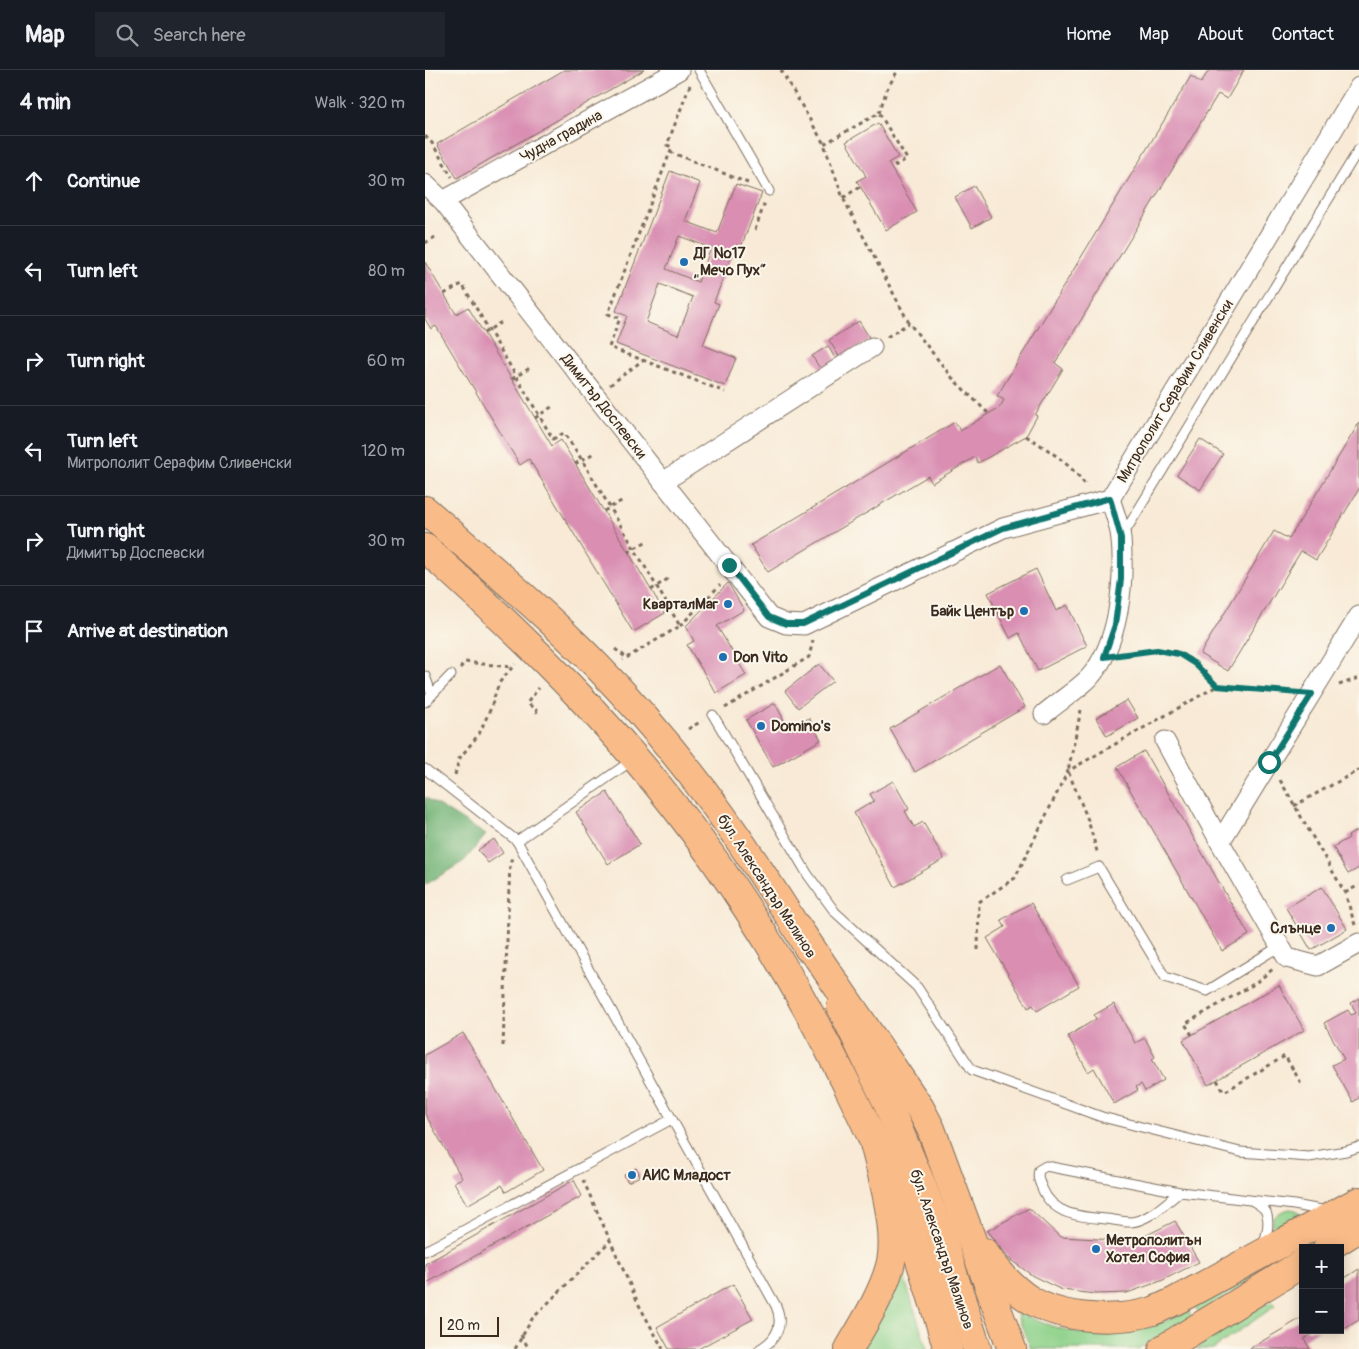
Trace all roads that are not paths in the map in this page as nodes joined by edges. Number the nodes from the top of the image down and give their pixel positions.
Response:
1 (679, 70) edge
2 (699, 70) edge
3 (1359, 87) edge
4 (1359, 149) edge
5 (425, 184) edge
6 (769, 191) road end
7 (443, 201) junction
8 (872, 347) road end
9 (663, 482) junction
10 (1101, 501) junction
11 (425, 510) edge
12 (1121, 538) junction
13 (425, 548) edge
14 (1359, 616) edge
15 (451, 675) road end
16 (425, 676) edge
17 (428, 699) edge
18 (1044, 714) dead end
19 (713, 716) road end
20 (1165, 741) dead end
21 (635, 758) junction
22 (425, 768) edge
23 (517, 841) junction
24 (1220, 842) junction
25 (1067, 880) dead end
26 (797, 927) junction
27 (1358, 936) edge
28 (1284, 952) junction
29 (672, 1119) junction
30 (873, 1140) junction
31 (1359, 1147) edge
32 (1180, 1192) junction
33 (1251, 1199) junction
34 (1352, 1214) edge
35 (969, 1230) junction
36 (1330, 1244) edge
37 (425, 1251) edge
38 (1254, 1259) junction
39 (1299, 1265) edge
40 (760, 1349) edge
41 (849, 1349) edge
42 (948, 1349) edge
43 (977, 1349) edge
44 (1012, 1349) edge
45 (1163, 1349) edge

1 - 7 street, Чудна градина
2 - 6 lane
3 - 10 street, Митрополит Серафим Сливенски
4 - 12 lane
5 - 7 street, Димитър Доспевски
7 - 9 street, Димитър Доспевски
8 - 9 street
9 - 10 street, Димитър Доспевски
10 - 12 street
11 - 26 main road, бул. Александър Малинов
12 - 18 street
13 - 21 main road, бул. Александър Малинов
14 - 24 street
15 - 17 lane
16 - 17 lane
19 - 31 lane
20 - 24 street
21 - 23 lane
21 - 30 main road, бул. Александър Малинов
22 - 23 lane
23 - 29 lane
24 - 28 street
25 - 28 lane
26 - 35 main road
26 - 43 main road, бул. Александър Малинов
27 - 28 street
29 - 37 lane
29 - 40 lane
30 - 41 main road
30 - 42 main road, бул. Александър Малинов
32 - 32 lane
32 - 33 lane
33 - 34 lane
33 - 38 lane
34 - 36 main road
34 - 38 main road
35 - 38 main road
35 - 44 main road
39 - 45 main road

